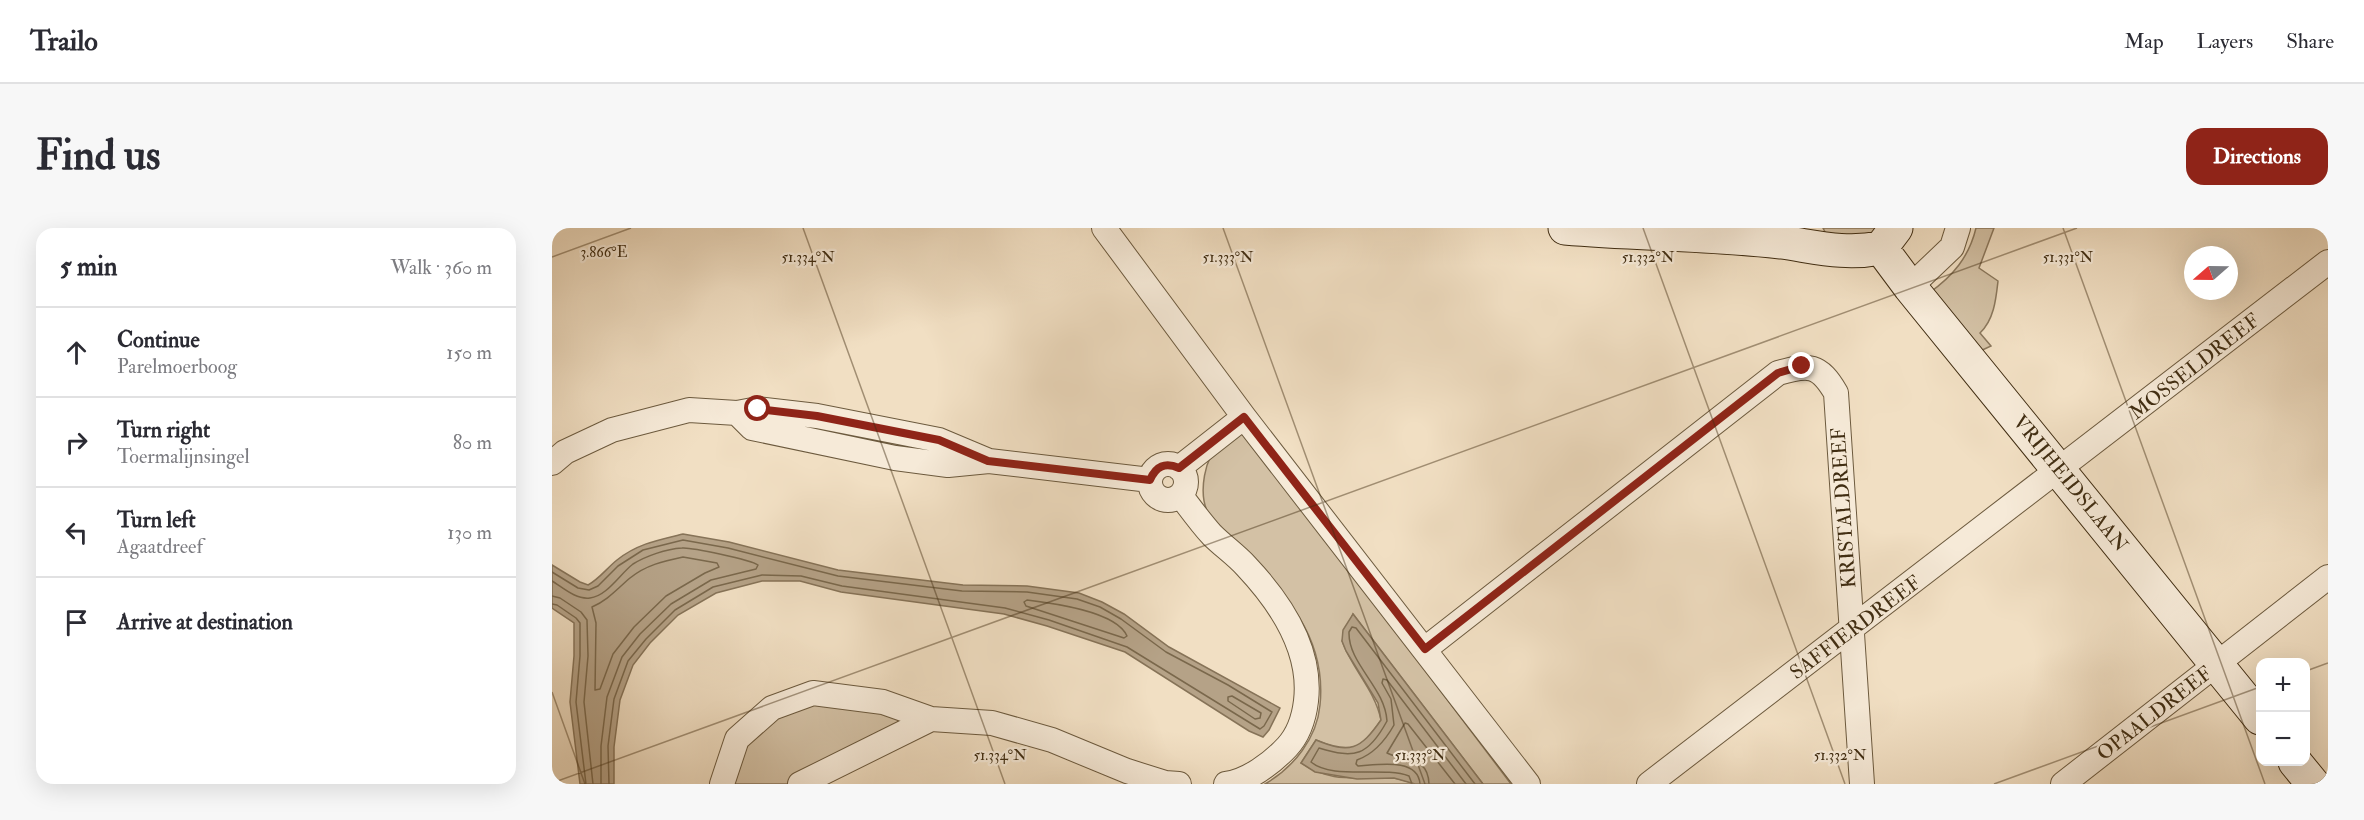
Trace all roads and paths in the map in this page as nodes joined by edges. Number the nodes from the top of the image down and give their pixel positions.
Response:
1 (1104, 228) edge
2 (1565, 228) edge
3 (1958, 228) edge
4 (1791, 235) edge
5 (1889, 238) edge
6 (2328, 262) edge
7 (1910, 287) junction
8 (1244, 417) junction
9 (552, 463) edge
10 (1179, 468) junction
11 (2060, 469) junction
12 (1150, 480) junction
13 (1180, 496) junction
14 (2328, 577) edge
15 (1850, 630) junction
16 (1425, 649) junction
17 (2217, 663) junction
18 (2256, 713) edge
19 (931, 718) junction
20 (2298, 766) edge
21 (722, 784) edge
22 (800, 784) edge
23 (1169, 784) edge
24 (1226, 784) edge
25 (1528, 784) edge
26 (1649, 784) edge
27 (1862, 784) edge
28 (2063, 784) edge
29 (2313, 784) edge

1 - 8 street
2 - 4 street
3 - 7 street
4 - 5 street
5 - 7 street, VRIJHEIDSLAAN
6 - 11 street, MOSSELDREEF
7 - 11 street, VRIJHEIDSLAAN
8 - 10 street
8 - 16 street
9 - 12 street
10 - 12 street
10 - 13 street
11 - 15 street, SAFFIERDREEF
11 - 17 street, VRIJHEIDSLAAN
12 - 13 street
13 - 24 street
14 - 17 street, OPAALDREEF
15 - 16 street, KRISTALDREEF
15 - 26 street, SAFFIERDREEF
15 - 27 street, KRISTALDREEF
16 - 25 street
17 - 18 street, VRIJHEIDSLAAN
17 - 28 street, OPAALDREEF
19 - 21 street
19 - 22 street
19 - 23 street
20 - 29 street

